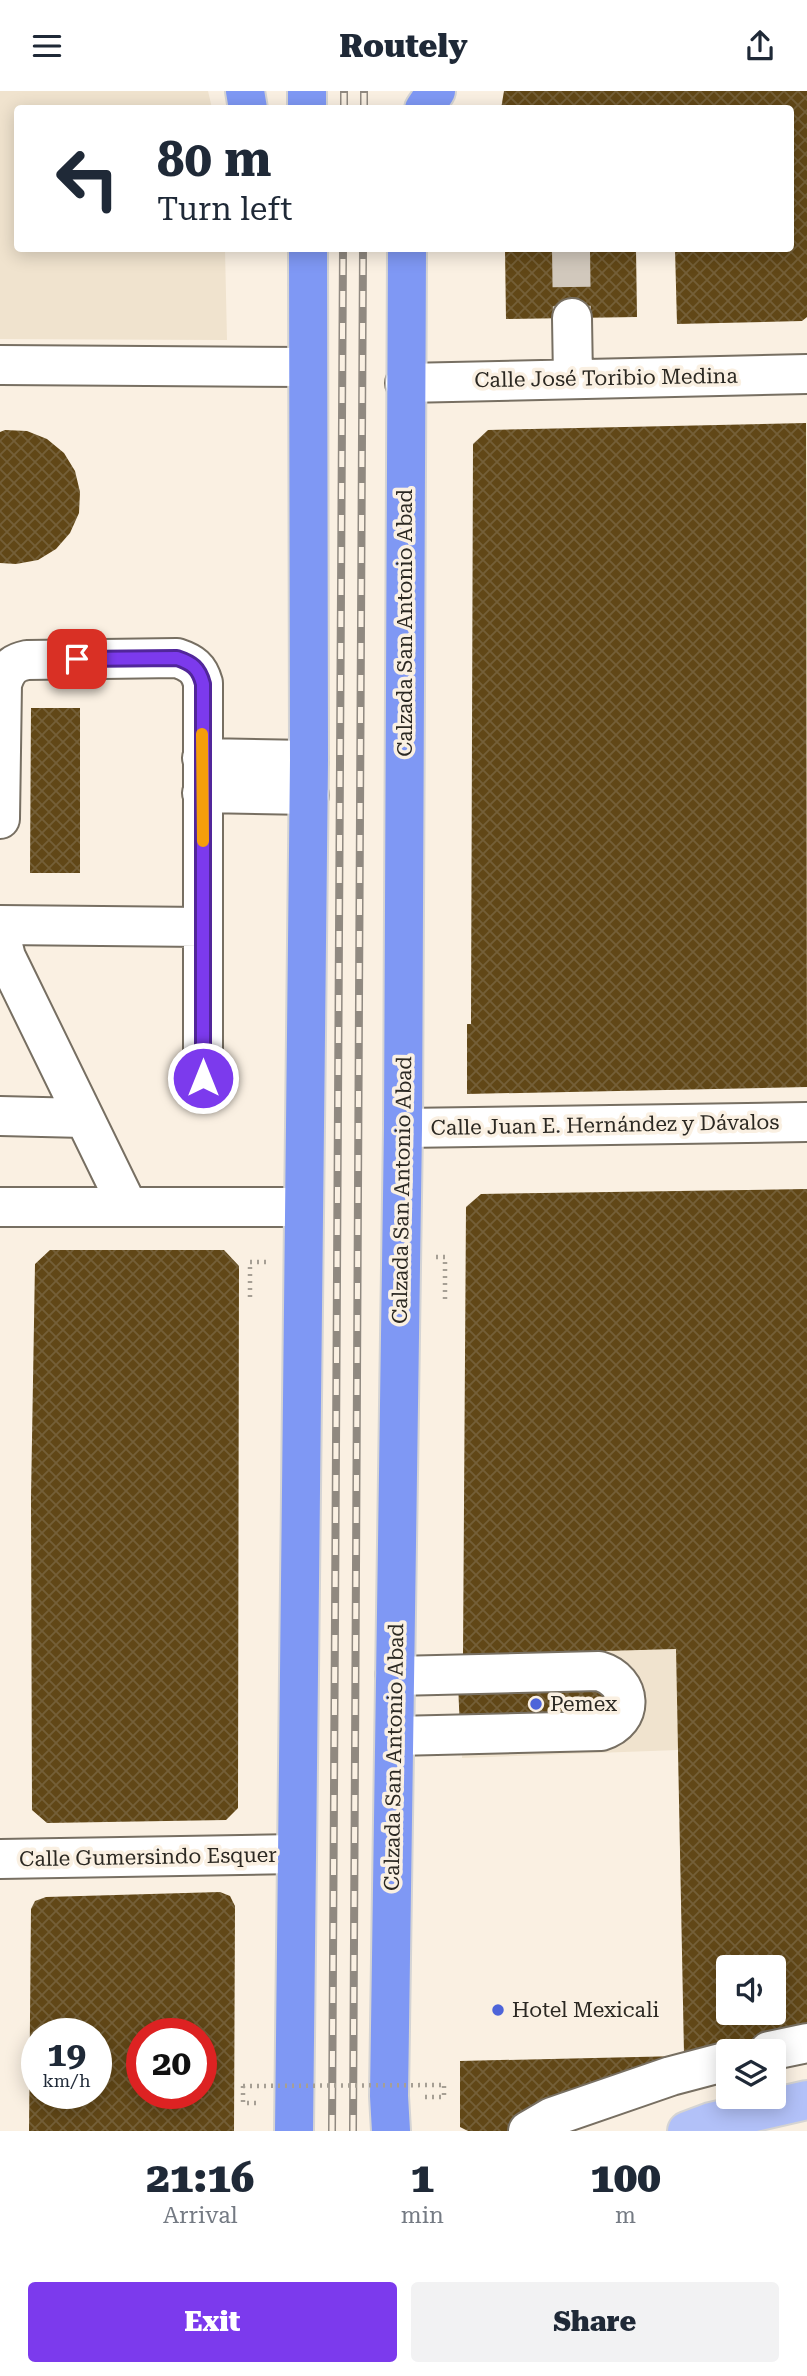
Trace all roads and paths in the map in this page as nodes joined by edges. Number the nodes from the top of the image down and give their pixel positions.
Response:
1 (289, 252) edge
2 (308, 252) edge
3 (407, 252) edge
4 (308, 305) junction
5 (572, 318) tunnel mouth
6 (0, 365) edge
7 (308, 367) junction
8 (807, 374) edge
9 (573, 379) junction
10 (405, 383) junction
11 (202, 776) junction
12 (309, 777) junction
13 (0, 819) edge
14 (0, 925) edge
15 (203, 927) junction
16 (0, 934) edge
17 (203, 1078) dead end
18 (0, 1115) edge
19 (84, 1118) junction
20 (807, 1122) edge
21 (403, 1128) junction
22 (0, 1207) edge
23 (128, 1207) junction
24 (304, 1207) junction
25 (445, 1257) dead end
26 (250, 1262) dead end
27 (250, 1297) dead end
28 (445, 1300) dead end
29 (395, 1676) junction
30 (396, 1736) junction
31 (296, 1854) junction
32 (0, 1859) edge
33 (807, 2043) edge
34 (786, 2047) edge
35 (716, 2064) edge
36 (444, 2097) dead end
37 (807, 2100) edge
38 (243, 2103) dead end
39 (390, 2113) edge
40 (294, 2131) edge
41 (410, 2131) edge
42 (528, 2131) edge
43 (687, 2131) edge

1 - 4 highway
2 - 4 highway
3 - 10 highway, Calzada San Antonio Abad
4 - 7 highway
5 - 9 street
6 - 7 street
7 - 12 highway
8 - 9 street, Calle José Toribio Medina
9 - 10 street, Calle José Toribio Medina
10 - 21 highway, Calzada San Antonio Abad
11 - 12 street
11 - 13 street
11 - 15 street
12 - 24 highway
14 - 15 street
15 - 17 street
16 - 19 street
18 - 19 street
19 - 23 street
20 - 21 street, Calle Juan E. Hernández y Dávalos
21 - 29 highway, Calzada San Antonio Abad
22 - 23 street
23 - 24 street
24 - 31 highway
25 - 28 path
26 - 27 path
29 - 30 highway, Calzada San Antonio Abad
29 - 30 street
30 - 39 highway, Calzada San Antonio Abad
31 - 32 street, Calle Gumersindo Esquer
31 - 40 highway
33 - 34 street
35 - 42 street
36 - 38 path, bridge
37 - 43 main road
39 - 41 street

